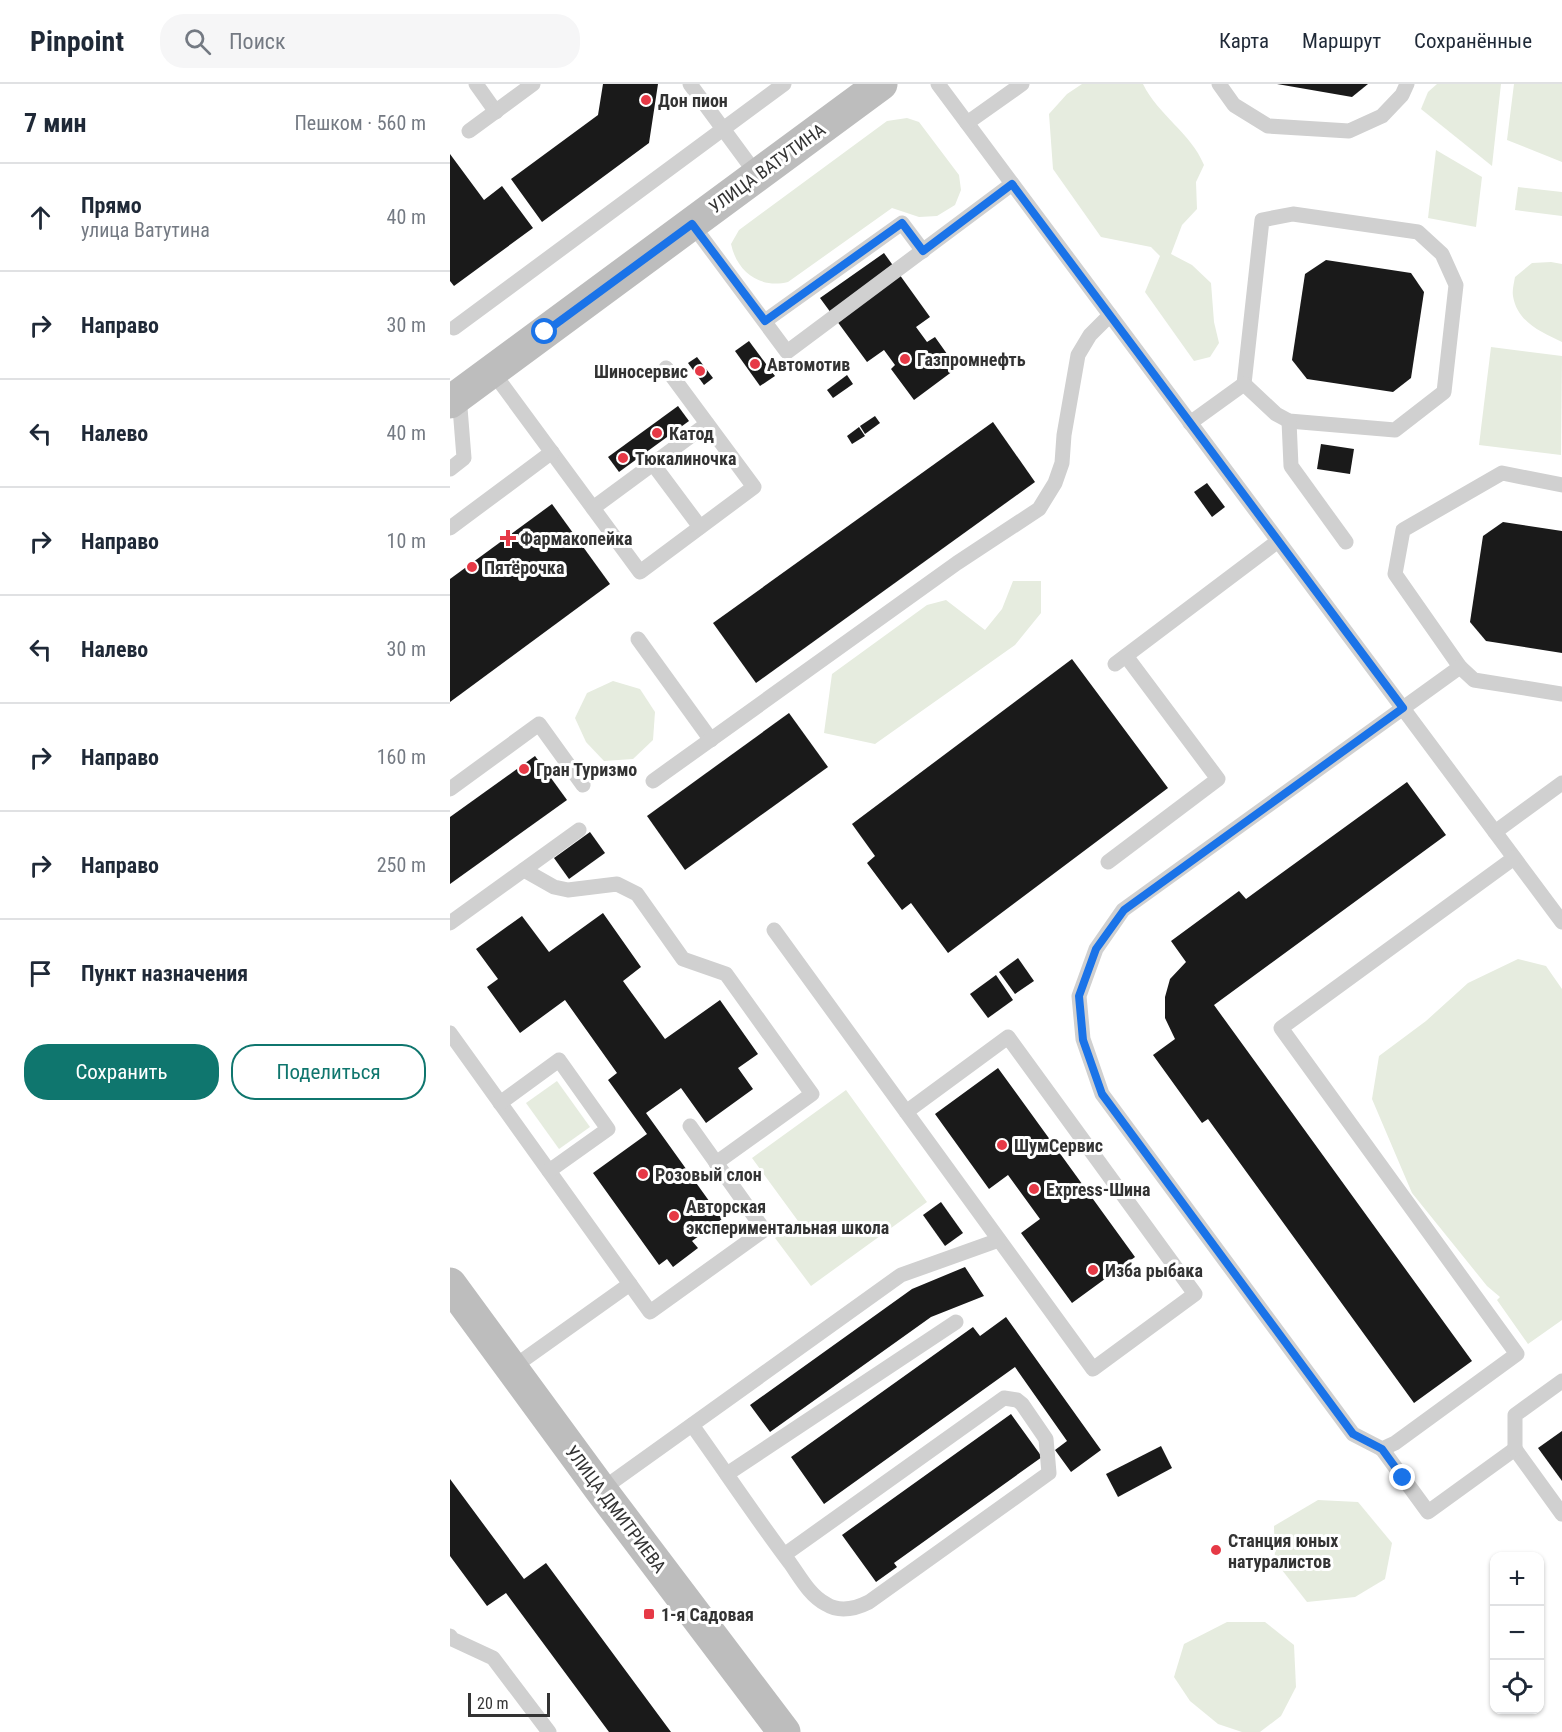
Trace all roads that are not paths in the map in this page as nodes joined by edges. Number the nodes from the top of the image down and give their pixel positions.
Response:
1 (476, 84) edge
2 (533, 84) edge
3 (690, 84) edge
4 (784, 84) edge
5 (881, 84) edge
6 (938, 84) edge
7 (1022, 84) edge
8 (1219, 84) edge
9 (1407, 84) edge
10 (496, 112) junction
11 (967, 123) junction
12 (723, 129) junction
13 (469, 132) dead end
14 (757, 175) junction
15 (1012, 184) junction
16 (692, 224) junction
17 (923, 251) junction
18 (1110, 315) junction
19 (765, 321) junction
20 (454, 328) dead end
21 (666, 368) dead end
22 (492, 371) junction
23 (1244, 384) junction
24 (455, 399) edge
25 (1289, 420) junction
26 (1190, 423) junction
27 (707, 424) junction
28 (552, 452) junction
29 (653, 464) junction
30 (450, 469) edge
31 (1562, 485) edge
32 (593, 508) junction
33 (450, 528) edge
34 (700, 528) junction
35 (1278, 541) junction
36 (1346, 542) dead end
37 (638, 639) dead end
38 (1460, 667) junction
39 (1562, 694) edge
40 (1403, 708) junction
41 (711, 740) junction
42 (653, 781) dead end
43 (1562, 783) edge
44 (583, 785) dead end
45 (450, 789) edge
46 (579, 830) dead end
47 (1494, 832) junction
48 (1514, 858) junction
49 (1108, 862) dead end
50 (524, 870) junction
51 (450, 922) edge
52 (1562, 922) edge
53 (774, 930) dead end
54 (450, 1032) edge
55 (500, 1102) junction
56 (906, 1112) junction
57 (690, 1126) dead end
58 (716, 1163) junction
59 (549, 1171) junction
60 (999, 1240) junction
61 (450, 1284) edge
62 (630, 1284) junction
63 (956, 1322) dead end
64 (512, 1368) junction
65 (1562, 1381) edge
66 (692, 1425) junction
67 (1382, 1449) junction
68 (1515, 1449) junction
69 (727, 1474) junction
70 (602, 1490) junction
71 (1562, 1514) edge
72 (784, 1555) junction
73 (451, 1638) edge
74 (549, 1732) edge
75 (784, 1732) edge

1 - 10 lane
2 - 10 lane
3 - 12 lane
4 - 12 lane
5 - 14 main road, УЛИЦА ВАТУТИНА
6 - 11 lane
7 - 11 lane
8 - 9 lane
10 - 13 lane
11 - 15 lane
12 - 14 lane
12 - 20 lane
14 - 16 main road, УЛИЦА ВАТУТИНА
15 - 17 lane
15 - 18 lane
16 - 19 lane
16 - 22 main road, УЛИЦА ВАТУТИНА
17 - 19 lane
17 - 19 lane
18 - 26 lane
18 - 41 lane
21 - 27 lane
22 - 24 main road, УЛИЦА ВАТУТИНА
22 - 28 lane
23 - 25 lane
23 - 25 lane
23 - 26 lane
24 - 30 lane
25 - 36 lane
26 - 35 lane
27 - 29 lane
27 - 34 lane
28 - 32 lane
28 - 33 lane
29 - 32 lane
29 - 34 lane
31 - 38 lane
32 - 34 lane
35 - 40 lane
35 - 49 lane
37 - 41 lane
38 - 39 lane
38 - 40 lane
40 - 47 lane
40 - 67 lane
41 - 42 lane
43 - 47 lane
44 - 45 lane
46 - 50 lane
47 - 48 lane
48 - 52 lane
48 - 67 lane
50 - 51 lane
50 - 58 lane
53 - 56 lane
54 - 55 lane
55 - 59 lane
55 - 59 lane
56 - 60 lane
56 - 60 lane
57 - 58 lane
58 - 62 lane
59 - 62 lane
60 - 66 lane
61 - 64 main road, УЛИЦА ДМИТРИЕВА
62 - 64 lane
63 - 69 lane
64 - 70 main road, УЛИЦА ДМИТРИЕВА
65 - 68 lane
66 - 69 lane
66 - 70 lane
67 - 68 lane
68 - 71 lane
69 - 72 lane
70 - 75 main road, УЛИЦА ДМИТРИЕВА
72 - 72 lane
73 - 74 lane

